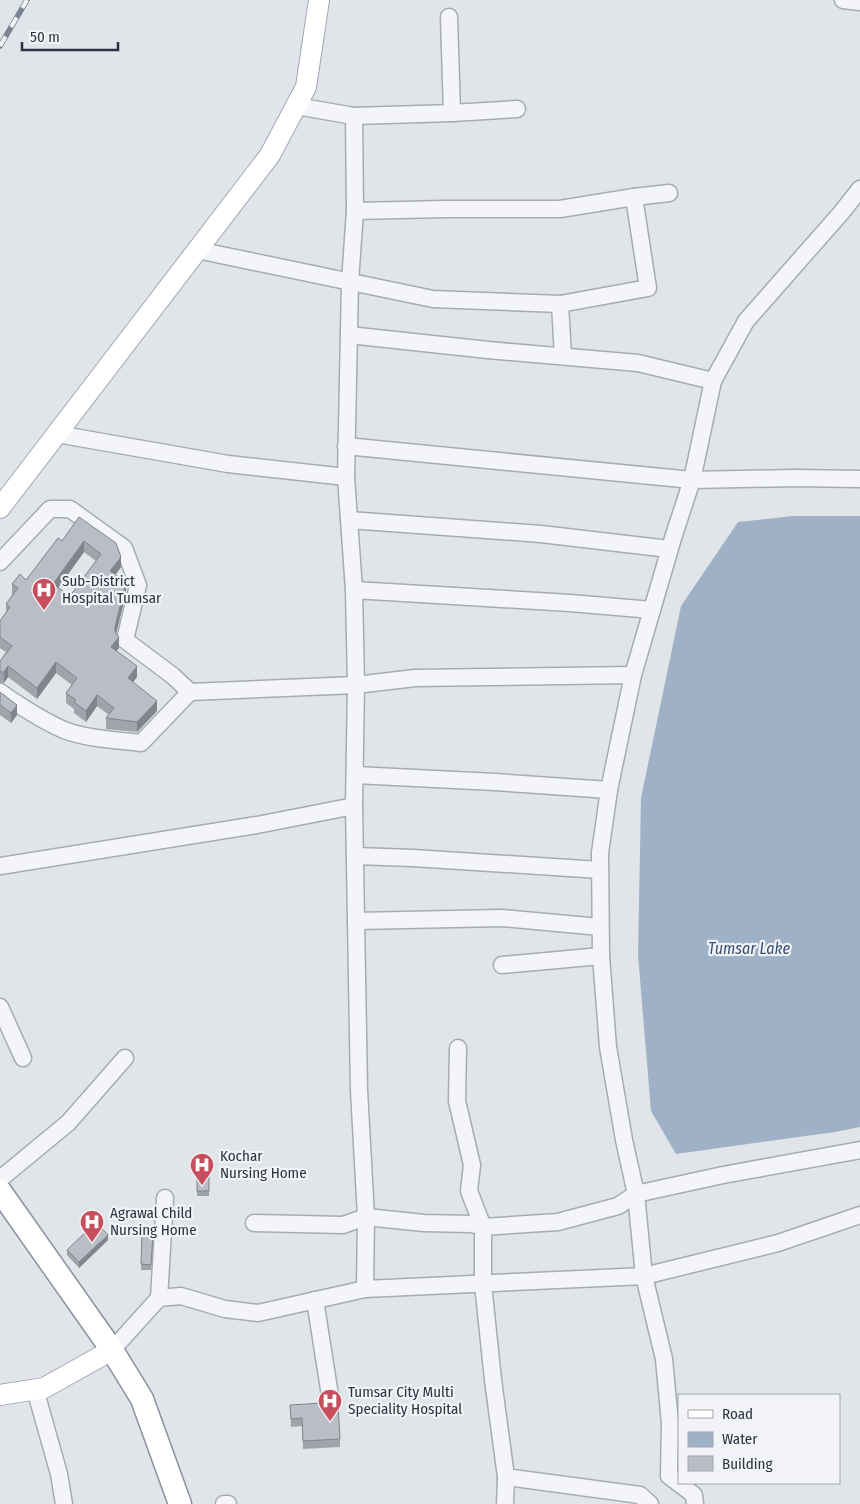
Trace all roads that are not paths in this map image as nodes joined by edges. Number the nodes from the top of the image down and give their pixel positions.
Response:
1 (319, 0) edge
2 (843, 0) edge
3 (860, 2) edge
4 (449, 17) dead end
5 (296, 106) junction
6 (517, 109) dead end
7 (452, 113) junction
8 (354, 116) junction
9 (860, 189) edge
10 (668, 193) dead end
11 (634, 198) junction
12 (355, 211) junction
13 (197, 250) junction
14 (350, 282) junction
15 (560, 304) junction
16 (349, 335) junction
17 (563, 356) junction
18 (713, 381) junction
19 (57, 434) junction
20 (346, 446) junction
21 (346, 478) junction
22 (860, 479) edge
23 (692, 480) junction
24 (0, 508) edge
25 (349, 520) junction
26 (670, 549) junction
27 (0, 562) edge
28 (354, 590) junction
29 (652, 610) junction
30 (633, 675) junction
31 (356, 685) junction
32 (0, 692) edge
33 (190, 692) junction
34 (355, 776) junction
35 (608, 790) junction
36 (354, 806) junction
37 (355, 856) junction
38 (0, 866) edge
39 (600, 870) junction
40 (356, 921) junction
41 (600, 927) junction
42 (601, 956) junction
43 (502, 965) dead end
44 (0, 1007) edge
45 (458, 1048) dead end
46 (23, 1058) dead end
47 (125, 1058) dead end
48 (860, 1150) edge
49 (0, 1179) edge
50 (0, 1192) edge
51 (636, 1194) junction
52 (165, 1198) dead end
53 (366, 1216) junction
54 (860, 1216) edge
55 (254, 1222) dead end
56 (483, 1227) junction
57 (644, 1276) junction
58 (484, 1284) junction
59 (365, 1289) junction
60 (159, 1298) junction
61 (315, 1300) junction
62 (112, 1350) junction
63 (34, 1389) junction
64 (0, 1395) edge
65 (331, 1402) edge
66 (506, 1476) junction
67 (678, 1483) edge
68 (680, 1484) edge
69 (64, 1504) edge
70 (180, 1504) edge
71 (224, 1504) edge
72 (228, 1504) edge
73 (505, 1504) edge
74 (650, 1504) edge
75 (695, 1504) edge

1 - 5 main road
2 - 3 street
4 - 7 street
5 - 8 street
5 - 13 main road
6 - 7 street
7 - 8 street
8 - 12 street
9 - 18 street
10 - 11 street
11 - 12 street
11 - 15 street
12 - 14 street
13 - 14 street
13 - 19 main road
14 - 15 street
14 - 16 street
15 - 17 street
16 - 17 street
16 - 20 street
17 - 18 street
18 - 23 street
19 - 21 street
19 - 24 main road
20 - 21 street
20 - 23 street
21 - 25 street
22 - 23 street
23 - 26 street
25 - 26 street
25 - 28 street
26 - 29 street
27 - 33 street
28 - 29 street
28 - 31 street
29 - 30 street
30 - 31 street
30 - 35 street
31 - 33 street
31 - 34 street
32 - 33 street
34 - 35 street
34 - 36 street
35 - 39 street
36 - 37 street
36 - 38 street
37 - 39 street
37 - 40 street
39 - 41 street
40 - 41 street
40 - 53 street
41 - 42 street
42 - 43 street
42 - 51 street
44 - 46 street
45 - 56 street
47 - 49 street
48 - 51 street
50 - 62 highway
51 - 56 street
51 - 57 street
52 - 60 street
53 - 55 street
53 - 56 street
53 - 59 street
54 - 57 street
56 - 58 street
57 - 58 street
57 - 67 street
58 - 59 street
58 - 66 street
59 - 61 street
60 - 61 street
60 - 62 street
61 - 65 street
62 - 63 main road
62 - 70 highway
63 - 64 main road
63 - 69 street
66 - 73 street
66 - 74 street
68 - 75 street
71 - 72 street

